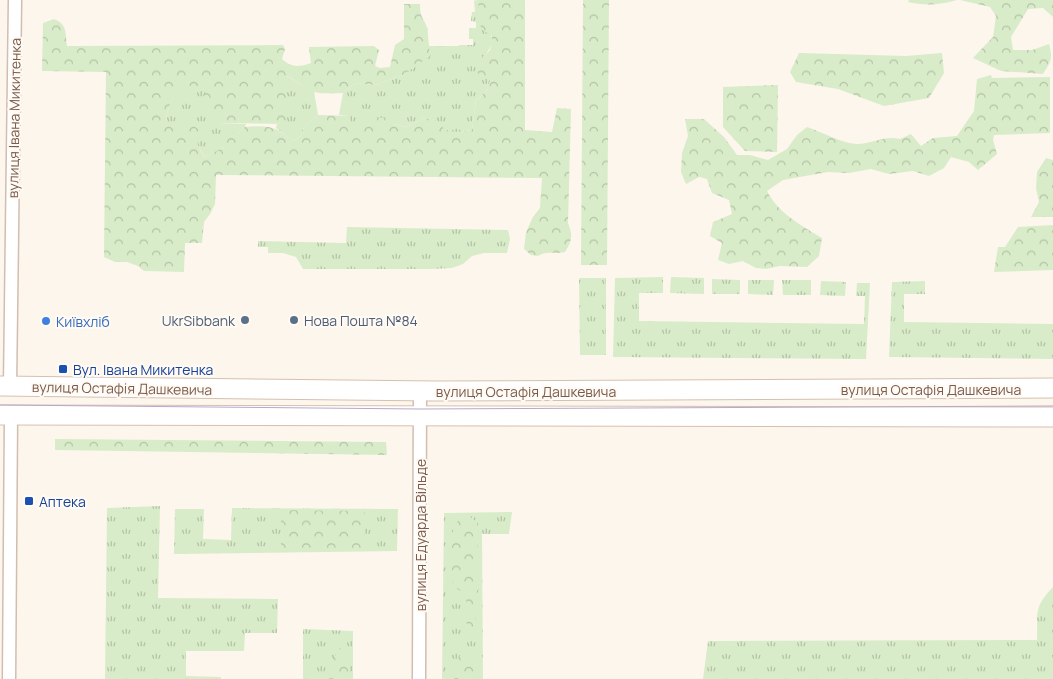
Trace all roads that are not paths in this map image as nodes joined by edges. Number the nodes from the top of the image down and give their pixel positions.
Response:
1 (15, 0) edge
2 (5, 386) edge
3 (1053, 388) edge
4 (420, 391) junction
5 (6, 416) edge
6 (420, 417) junction
7 (1053, 417) edge
8 (9, 679) edge
9 (419, 679) edge

1 - 2 street, вулиця Івана Микитенка
2 - 4 street, вулиця Остафія Дашкевича
3 - 4 street, вулиця Остафія Дашкевича
4 - 6 street, вулиця Едуарда Вільде
5 - 6 street, вулиця Остафія Дашкевича
5 - 8 street
6 - 7 street, вулиця Остафія Дашкевича
6 - 9 street, вулиця Едуарда Вільде

